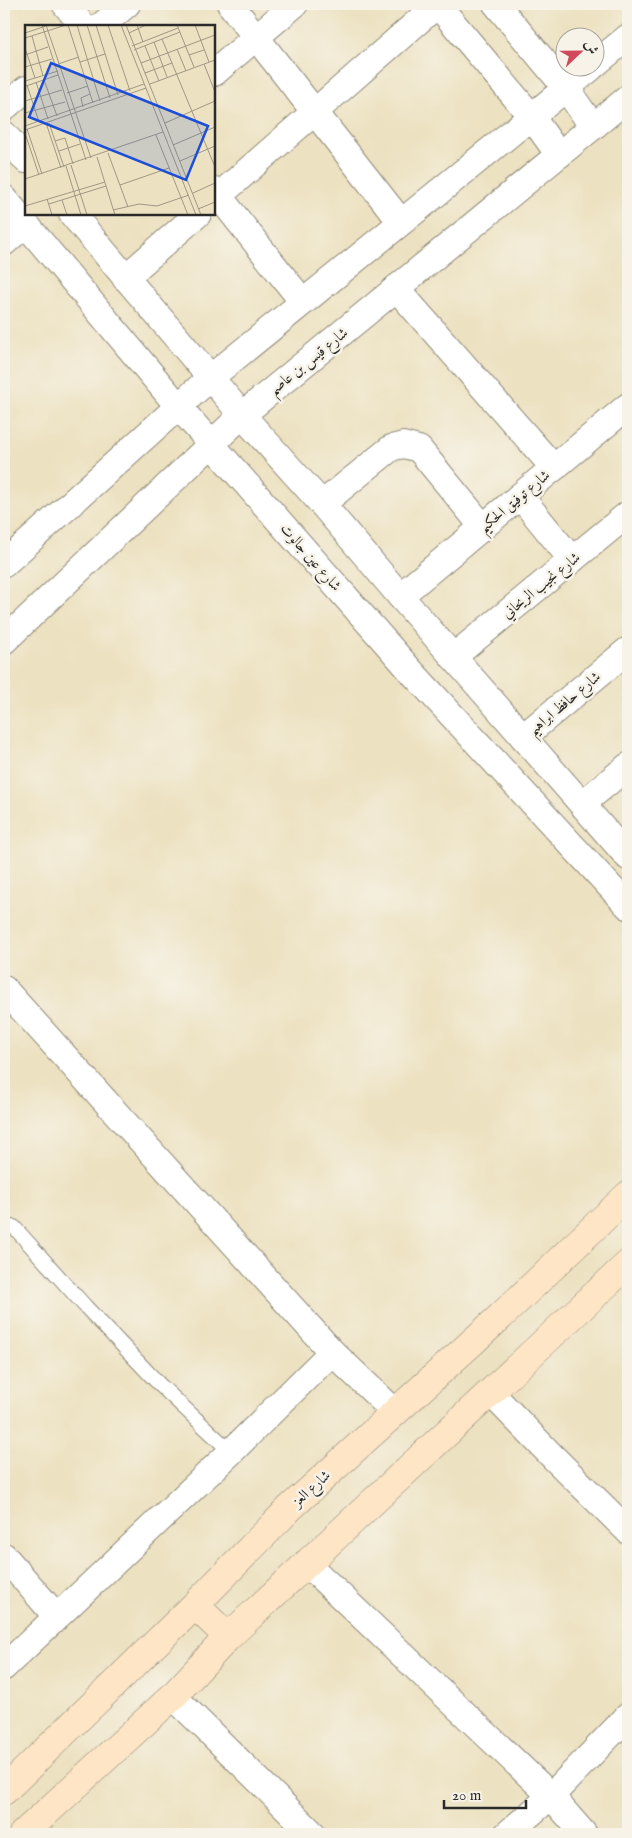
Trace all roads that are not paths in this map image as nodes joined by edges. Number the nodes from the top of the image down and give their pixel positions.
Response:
1 (65, 4) edge
2 (127, 4) edge
3 (230, 4) edge
4 (295, 4) edge
5 (438, 4) edge
6 (496, 4) edge
7 (82, 25) edge
8 (102, 25) edge
9 (256, 37) junction
10 (628, 37) edge
11 (604, 57) edge
12 (215, 72) edge
13 (578, 78) edge
14 (566, 88) junction
15 (25, 90) edge
16 (628, 98) edge
17 (4, 108) edge
18 (315, 112) junction
19 (531, 116) junction
20 (593, 127) junction
21 (4, 134) edge
22 (559, 155) junction
23 (25, 159) edge
24 (215, 196) edge
25 (5, 202) edge
26 (73, 215) edge
27 (197, 215) edge
28 (401, 222) junction
29 (26, 224) junction
30 (4, 243) edge
31 (125, 278) junction
32 (396, 288) junction
33 (303, 302) junction
34 (210, 378) junction
35 (178, 406) junction
36 (628, 406) edge
37 (242, 415) junction
38 (212, 444) junction
39 (554, 468) junction
40 (520, 496) junction
41 (322, 504) junction
42 (628, 514) edge
43 (482, 527) junction
44 (572, 560) junction
45 (4, 564) edge
46 (400, 596) junction
47 (6, 635) edge
48 (628, 650) edge
49 (453, 657) junction
50 (523, 737) junction
51 (628, 766) edge
52 (582, 804) junction
53 (628, 857) edge
54 (628, 906) edge
55 (4, 989) edge
56 (628, 1195) edge
57 (14, 1227) dead end
58 (628, 1264) edge
59 (332, 1352) junction
60 (490, 1392) junction
61 (395, 1412) junction
62 (231, 1452) junction
63 (628, 1531) edge
64 (4, 1556) edge
65 (306, 1563) junction
66 (196, 1604) junction
67 (56, 1616) junction
68 (228, 1637) junction
69 (4, 1667) edge
70 (173, 1696) junction
71 (628, 1716) edge
72 (4, 1791) edge
73 (551, 1796) junction
74 (23, 1834) edge
75 (313, 1834) edge
76 (507, 1834) edge
77 (584, 1834) edge

1 - 7 street
2 - 8 street
3 - 9 street
4 - 9 street
5 - 18 street
5 - 19 street
6 - 14 street
9 - 12 street
9 - 18 street
10 - 11 street
13 - 14 street
14 - 19 street
14 - 20 street
15 - 17 street
16 - 20 street, شارع قيس بن عاصم
18 - 24 street
18 - 28 street
19 - 22 street
19 - 28 street
20 - 22 street, شارع قيس بن عاصم
21 - 23 street
22 - 32 street, شارع قيس بن عاصم
24 - 33 street
25 - 29 street, شارع عين جالوت
26 - 31 street
27 - 31 street
28 - 33 street
29 - 30 street
29 - 35 street, شارع عين جالوت
31 - 34 street
32 - 37 street, شارع قيس بن عاصم
32 - 39 street
33 - 34 street
34 - 35 street
34 - 37 street
35 - 38 street, شارع عين جالوت
35 - 45 street
36 - 39 street, شارع توفيق الحكيم
37 - 38 street, شارع قيس بن عاصم
37 - 41 street
38 - 47 street, شارع قيس بن عاصم
38 - 54 street, شارع عين جالوت
39 - 40 street, شارع توفيق الحكيم
40 - 43 street, شارع توفيق الحكيم
40 - 44 street
41 - 43 street
41 - 46 street
42 - 44 street, شارع نجيب الريحاني
43 - 46 street, شارع توفيق الحكيم
44 - 49 street, شارع نجيب الريحاني
46 - 49 street
48 - 50 street, شارع حافظ ابراهيم
49 - 50 street
50 - 52 street
51 - 52 street
52 - 53 street
55 - 59 street
56 - 61 main road, شارع العز
57 - 62 lane
58 - 60 main road
59 - 61 street
59 - 62 street
60 - 63 street
60 - 65 main road
61 - 66 main road, شارع العز
62 - 67 street
64 - 67 street
65 - 68 main road
65 - 73 street
66 - 68 main road
66 - 72 main road, شارع العز
67 - 69 street
68 - 70 main road
70 - 74 main road
70 - 75 street
71 - 73 street
73 - 76 street
73 - 77 street

